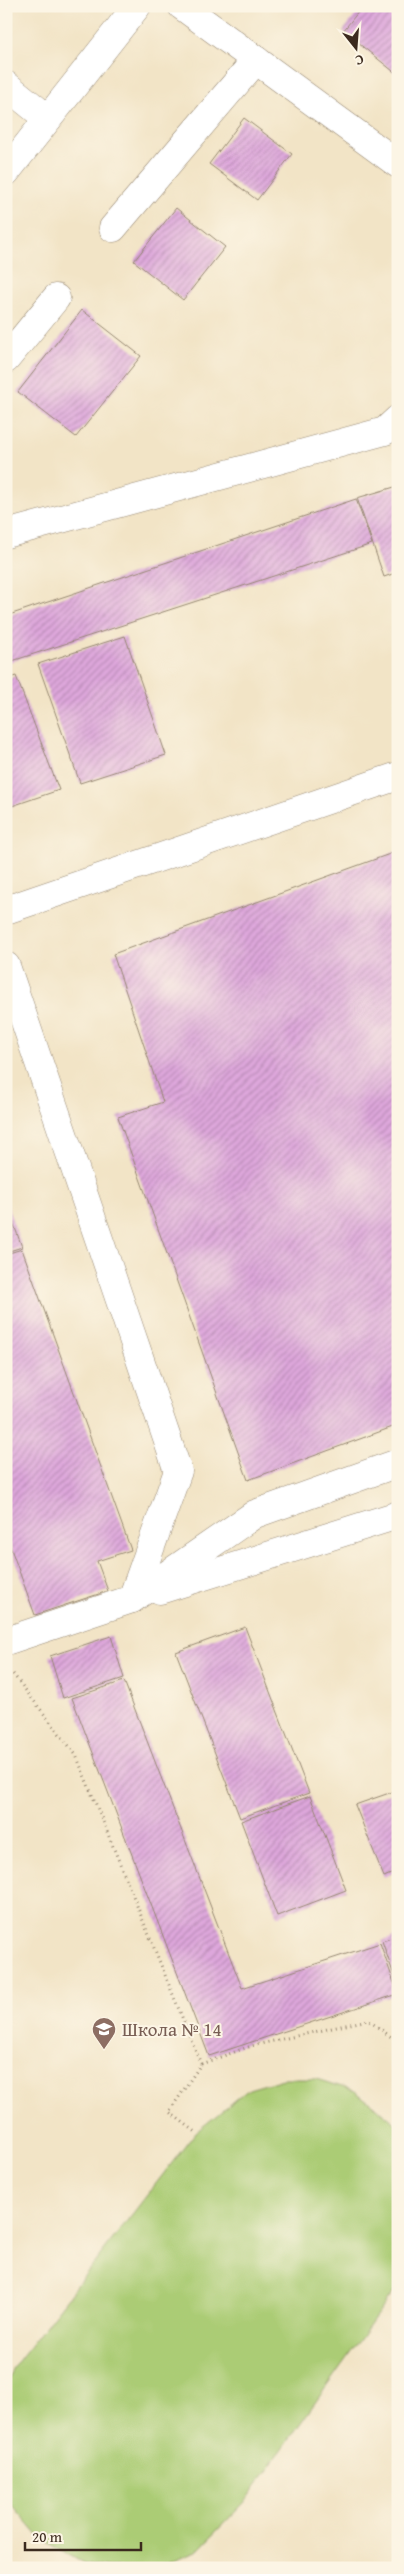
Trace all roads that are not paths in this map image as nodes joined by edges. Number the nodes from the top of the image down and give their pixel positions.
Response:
1 (137, 6) edge
2 (182, 6) edge
3 (256, 60) junction
4 (6, 85) edge
5 (48, 119) junction
6 (398, 164) edge
7 (6, 172) edge
8 (113, 228) dead end
9 (56, 298) dead end
10 (12, 341) edge
11 (398, 419) edge
12 (6, 534) edge
13 (398, 776) edge
14 (6, 910) edge
15 (6, 966) edge
16 (398, 1463) edge
17 (398, 1515) edge
18 (132, 1598) junction
19 (6, 1641) edge

1 - 5 main road
2 - 3 main road
3 - 6 main road
3 - 8 main road
4 - 5 main road
5 - 7 main road
9 - 10 main road
11 - 12 main road
13 - 14 main road
15 - 18 main road
16 - 18 main road
17 - 18 main road
18 - 19 main road

